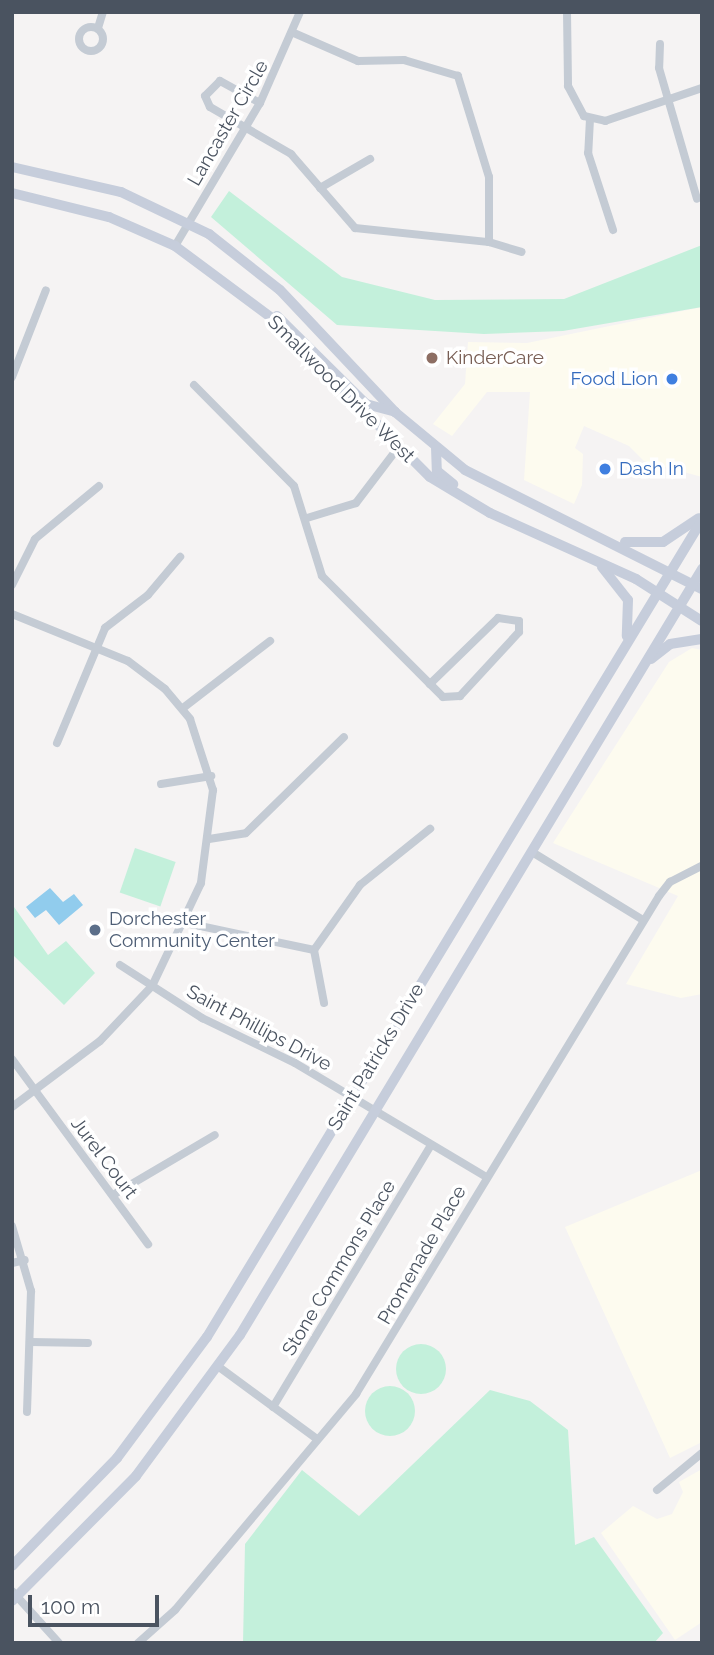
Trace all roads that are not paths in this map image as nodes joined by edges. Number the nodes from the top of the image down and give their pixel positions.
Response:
1 (103, 12) edge
2 (300, 12) edge
3 (567, 12) edge
4 (98, 29) dead end
5 (294, 33) junction
6 (660, 44) dead end
7 (702, 88) edge
8 (669, 102) junction
9 (260, 103) junction
10 (590, 119) junction
11 (246, 127) junction
12 (370, 159) dead end
13 (12, 167) edge
14 (320, 188) junction
15 (12, 193) edge
16 (698, 200) dead end
17 (188, 222) junction
18 (613, 230) dead end
19 (489, 242) junction
20 (175, 246) junction
21 (521, 252) dead end
22 (46, 290) dead end
23 (241, 290) junction
24 (12, 377) edge
25 (194, 385) dead end
26 (395, 412) junction
27 (436, 447) junction
28 (397, 449) junction
29 (99, 486) dead end
30 (307, 518) junction
31 (702, 518) edge
32 (508, 520) junction
33 (612, 540) junction
34 (590, 556) junction
35 (180, 557) dead end
36 (670, 569) junction
37 (702, 569) edge
38 (12, 585) edge
39 (697, 586) edge
40 (657, 592) junction
41 (679, 605) junction
42 (12, 614) edge
43 (702, 621) edge
44 (702, 639) edge
45 (270, 641) dead end
46 (626, 642) junction
47 (96, 648) junction
48 (646, 663) junction
49 (430, 684) junction
50 (183, 708) junction
51 (344, 737) dead end
52 (57, 743) dead end
53 (211, 776) junction
54 (161, 784) dead end
55 (430, 829) dead end
56 (209, 839) junction
57 (531, 852) junction
58 (702, 866) edge
59 (643, 920) junction
60 (186, 923) junction
61 (314, 950) junction
62 (120, 965) dead end
63 (152, 986) junction
64 (324, 1003) dead end
65 (12, 1059) edge
66 (35, 1091) junction
67 (353, 1095) junction
68 (12, 1107) edge
69 (375, 1110) junction
70 (215, 1135) dead end
71 (431, 1144) junction
72 (486, 1177) junction
73 (113, 1195) junction
74 (12, 1226) edge
75 (148, 1244) dead end
76 (25, 1260) junction
77 (12, 1263) edge
78 (31, 1342) junction
79 (88, 1343) dead end
80 (219, 1367) junction
81 (273, 1407) junction
82 (27, 1412) dead end
83 (317, 1439) junction
84 (702, 1453) edge
85 (657, 1490) dead end
86 (12, 1566) edge
87 (14, 1596) edge
88 (59, 1643) edge
89 (138, 1643) edge

1 - 4 street
2 - 5 street, Lancaster Circle
3 - 10 street
5 - 9 street, Lancaster Circle
5 - 19 street
6 - 8 street
7 - 8 street
8 - 10 street
8 - 16 street
9 - 11 street, Lancaster Circle
9 - 11 street
10 - 18 street
11 - 14 street
11 - 17 street, Lancaster Circle
12 - 14 street
13 - 17 main road, Smallwood Drive West
14 - 19 street
15 - 20 main road, Smallwood Drive West
17 - 20 street, Lancaster Circle
17 - 26 main road, Smallwood Drive West
19 - 21 street
20 - 23 main road, Smallwood Drive West
22 - 24 street
23 - 26 main road
23 - 28 main road, Smallwood Drive West
25 - 30 street
26 - 27 main road, Smallwood Drive West
27 - 32 main road
27 - 33 main road, Smallwood Drive West
28 - 30 street
28 - 32 main road, Smallwood Drive West
29 - 38 street
30 - 49 street
31 - 33 main road
31 - 36 main road, Saint Patricks Drive
32 - 34 main road, Smallwood Drive West
33 - 36 main road, Smallwood Drive West
34 - 40 main road, Smallwood Drive West
34 - 46 main road
35 - 47 street
36 - 39 main road, Smallwood Drive West
36 - 40 main road, Saint Patricks Drive
37 - 39 main road, Saint Patricks Drive
39 - 41 main road, Saint Patricks Drive
40 - 41 main road, Smallwood Drive West
40 - 46 main road, Saint Patricks Drive
41 - 43 main road, Smallwood Drive West
41 - 48 main road, Saint Patricks Drive
42 - 47 street
44 - 48 main road
45 - 50 street
46 - 67 main road, Saint Patricks Drive
47 - 50 street
47 - 52 street
48 - 57 main road, Saint Patricks Drive
49 - 49 street
50 - 53 street
51 - 56 street
53 - 54 street
53 - 56 street
55 - 61 street
56 - 60 street
57 - 59 street
57 - 69 main road, Saint Patricks Drive
58 - 59 street, Promenade Place
59 - 72 street, Promenade Place
60 - 61 street
60 - 63 street
61 - 64 street
62 - 63 street, Saint Phillips Drive
63 - 66 street
63 - 67 street, Saint Phillips Drive
65 - 66 street, Jurel Court
66 - 68 street
66 - 73 street, Jurel Court
67 - 69 street, Saint Phillips Drive
67 - 86 main road, Saint Patricks Drive
69 - 71 street, Saint Phillips Drive
69 - 80 main road, Saint Patricks Drive
70 - 73 street
71 - 72 street, Saint Phillips Drive
71 - 81 street, Stone Commons Place
72 - 83 street, Promenade Place
73 - 75 street, Jurel Court
74 - 76 street
76 - 77 street
76 - 78 street
78 - 79 street
78 - 82 street
80 - 81 street
80 - 87 main road, Saint Patricks Drive
81 - 83 street
83 - 89 street, Promenade Place
84 - 85 street
87 - 88 street

